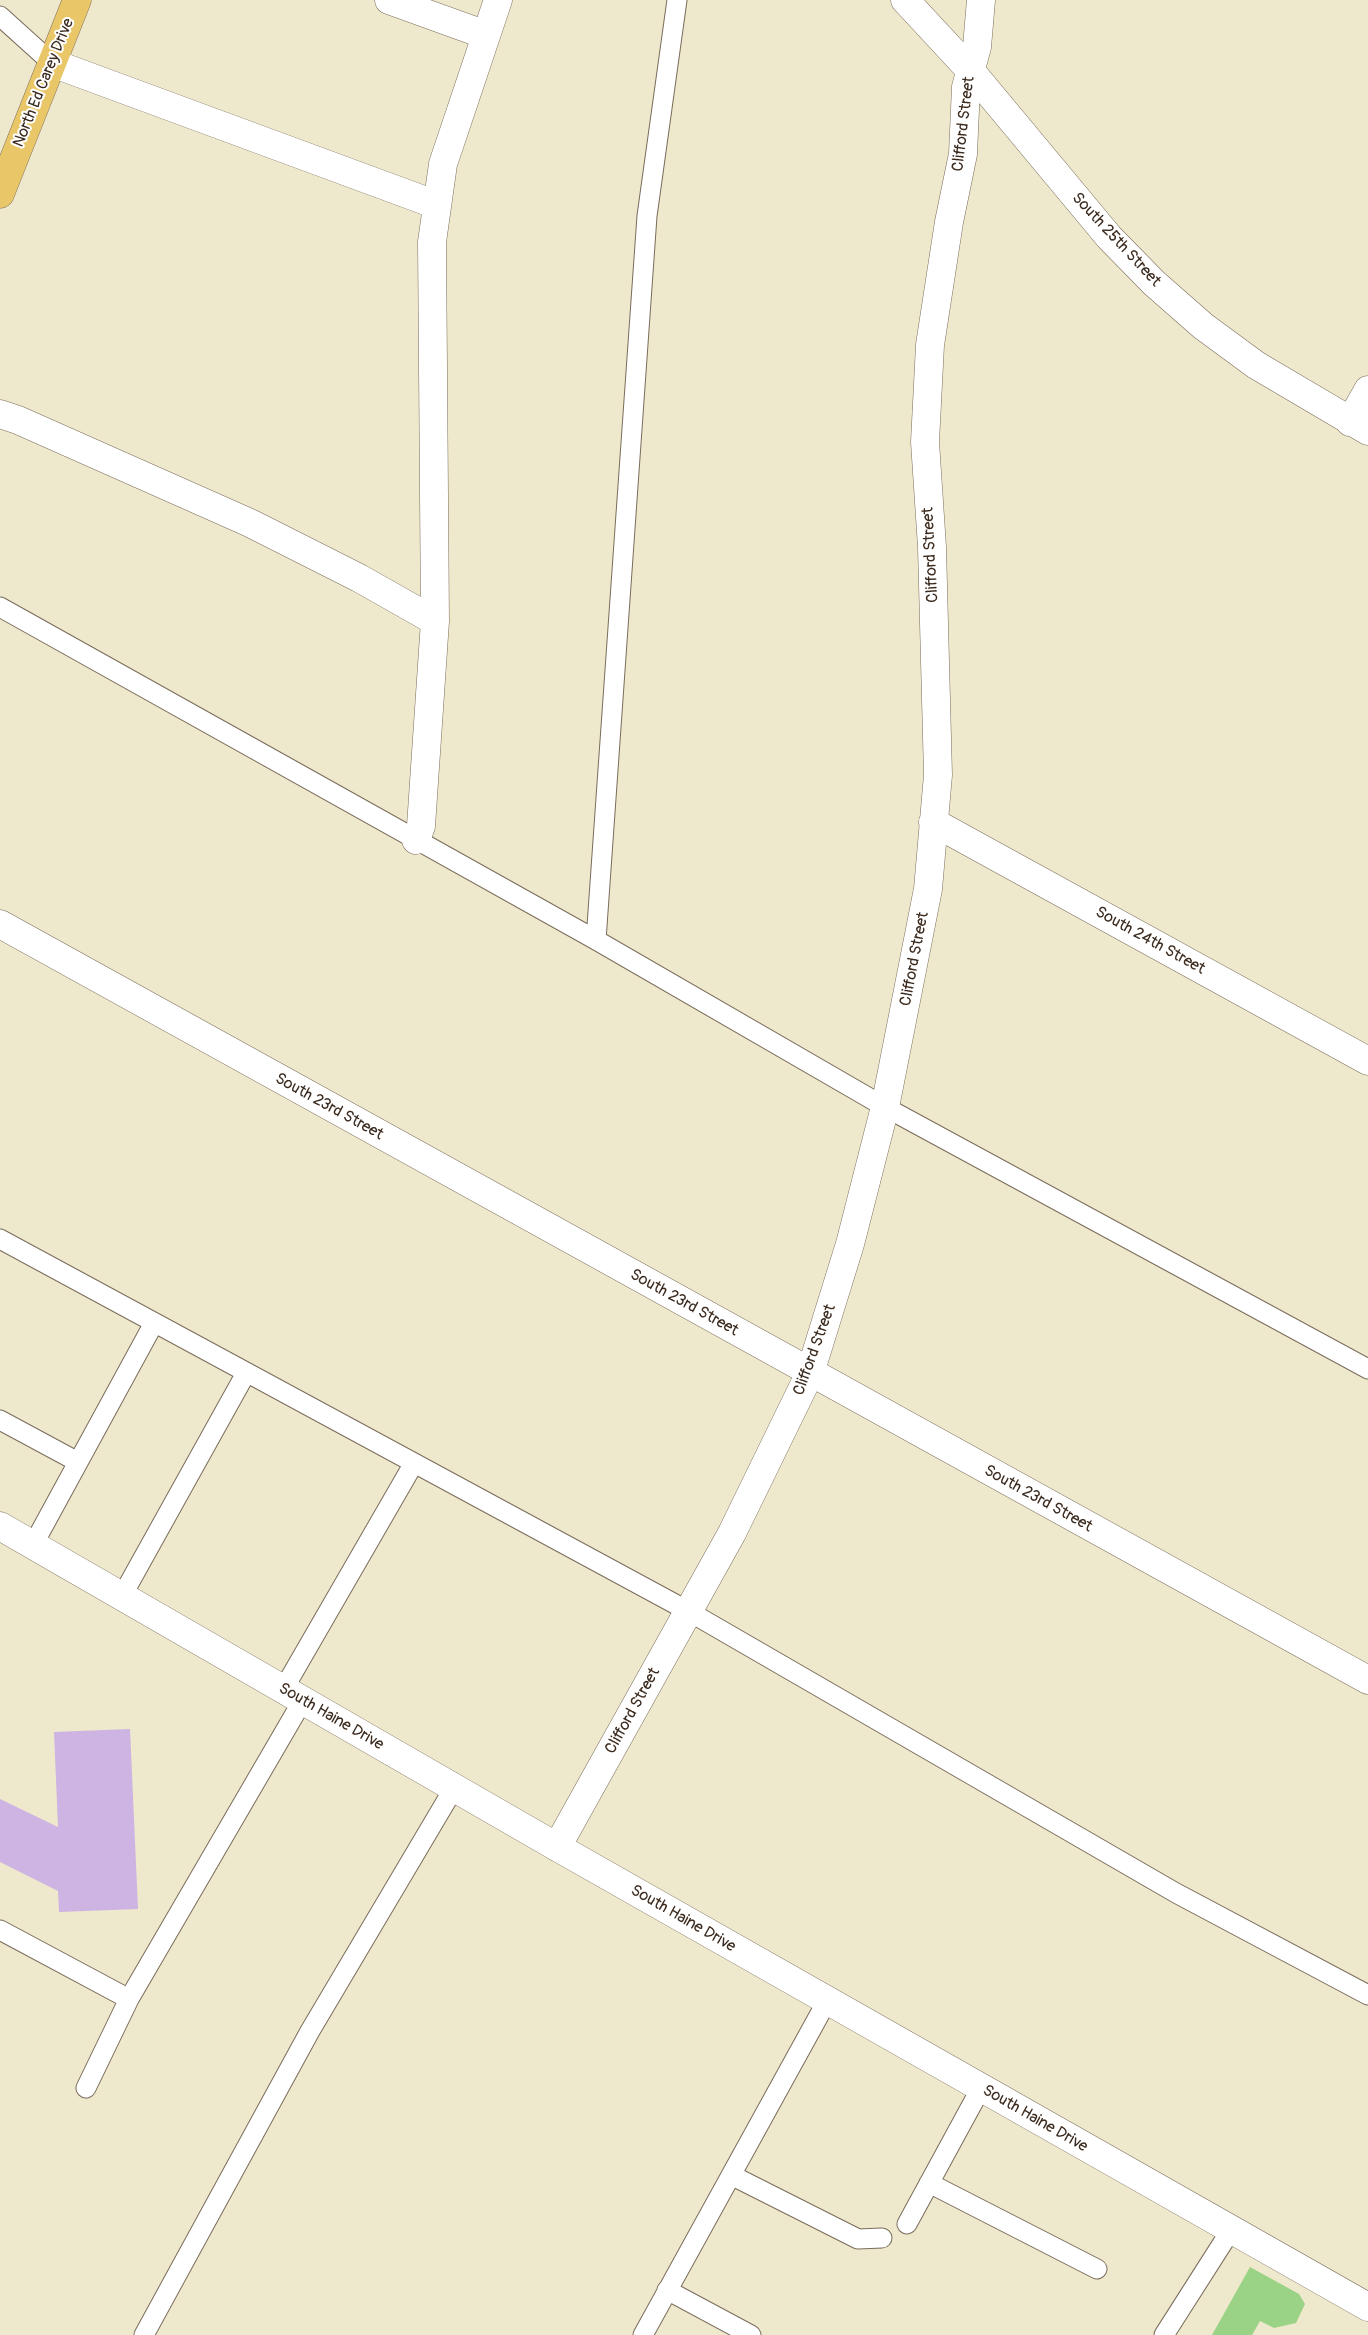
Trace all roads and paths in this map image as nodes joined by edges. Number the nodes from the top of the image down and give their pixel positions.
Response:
1 (77, 0) edge
2 (389, 0) edge
3 (498, 0) edge
4 (677, 0) edge
5 (905, 0) edge
6 (981, 0) edge
7 (0, 16) edge
8 (486, 35) junction
9 (52, 63) junction
10 (970, 70) junction
11 (0, 194) edge
12 (437, 205) junction
13 (1368, 390) edge
14 (0, 414) edge
15 (1359, 426) edge
16 (0, 607) edge
17 (434, 621) junction
18 (932, 822) junction
19 (416, 840) junction
20 (0, 924) edge
21 (596, 940) junction
22 (1368, 1060) edge
23 (885, 1107) junction
24 (0, 1239) edge
25 (154, 1323) junction
26 (1368, 1369) edge
27 (246, 1373) junction
28 (810, 1373) junction
29 (0, 1420) edge
30 (78, 1462) junction
31 (414, 1463) junction
32 (0, 1526) edge
33 (33, 1545) junction
34 (122, 1596) junction
35 (688, 1611) junction
36 (1368, 1680) edge
37 (293, 1695) junction
38 (454, 1788) junction
39 (557, 1848) junction
40 (0, 1930) edge
41 (1368, 1995) edge
42 (129, 1999) junction
43 (827, 2001) junction
44 (86, 2088) dead end
45 (982, 2088) junction
46 (730, 2175) junction
47 (929, 2183) junction
48 (907, 2224) dead end
49 (1231, 2230) junction
50 (882, 2238) dead end
51 (1097, 2269) dead end
52 (667, 2290) junction
53 (1368, 2307) edge
54 (144, 2335) edge
55 (643, 2335) edge
56 (751, 2335) edge
57 (1164, 2335) edge

1 - 9 main road, North Ed Carey Drive
2 - 8 street
3 - 8 street
4 - 21 lane
5 - 10 street, South 25th Street
6 - 10 street, Clifford Street
7 - 9 lane
8 - 12 street
9 - 11 main road, North Ed Carey Drive
9 - 12 street
10 - 15 street, South 25th Street
10 - 18 street, Clifford Street
12 - 17 street
13 - 15 street
14 - 17 street
16 - 19 lane
17 - 19 street
18 - 22 street, South 24th Street
18 - 23 street, Clifford Street
19 - 21 lane
20 - 28 street, South 23rd Street
21 - 23 lane
23 - 26 lane
23 - 28 street, Clifford Street
24 - 25 lane
25 - 27 lane
25 - 30 lane
27 - 31 lane
27 - 34 lane
28 - 35 street, Clifford Street
28 - 36 street, South 23rd Street
29 - 30 lane
30 - 33 lane
31 - 35 lane
31 - 37 lane
32 - 33 street, South Haine Drive
33 - 34 street, South Haine Drive
34 - 37 street, South Haine Drive
35 - 39 street, Clifford Street
35 - 41 lane
37 - 38 street, South Haine Drive
37 - 42 lane
38 - 39 street, South Haine Drive
38 - 54 lane
39 - 43 street, South Haine Drive
40 - 42 lane
42 - 44 lane
43 - 45 street, South Haine Drive
43 - 46 lane
45 - 47 lane
45 - 49 street, South Haine Drive
46 - 50 lane
46 - 52 lane
47 - 48 lane
47 - 51 lane
49 - 53 street, South Haine Drive
49 - 57 lane
52 - 55 lane
52 - 56 lane

